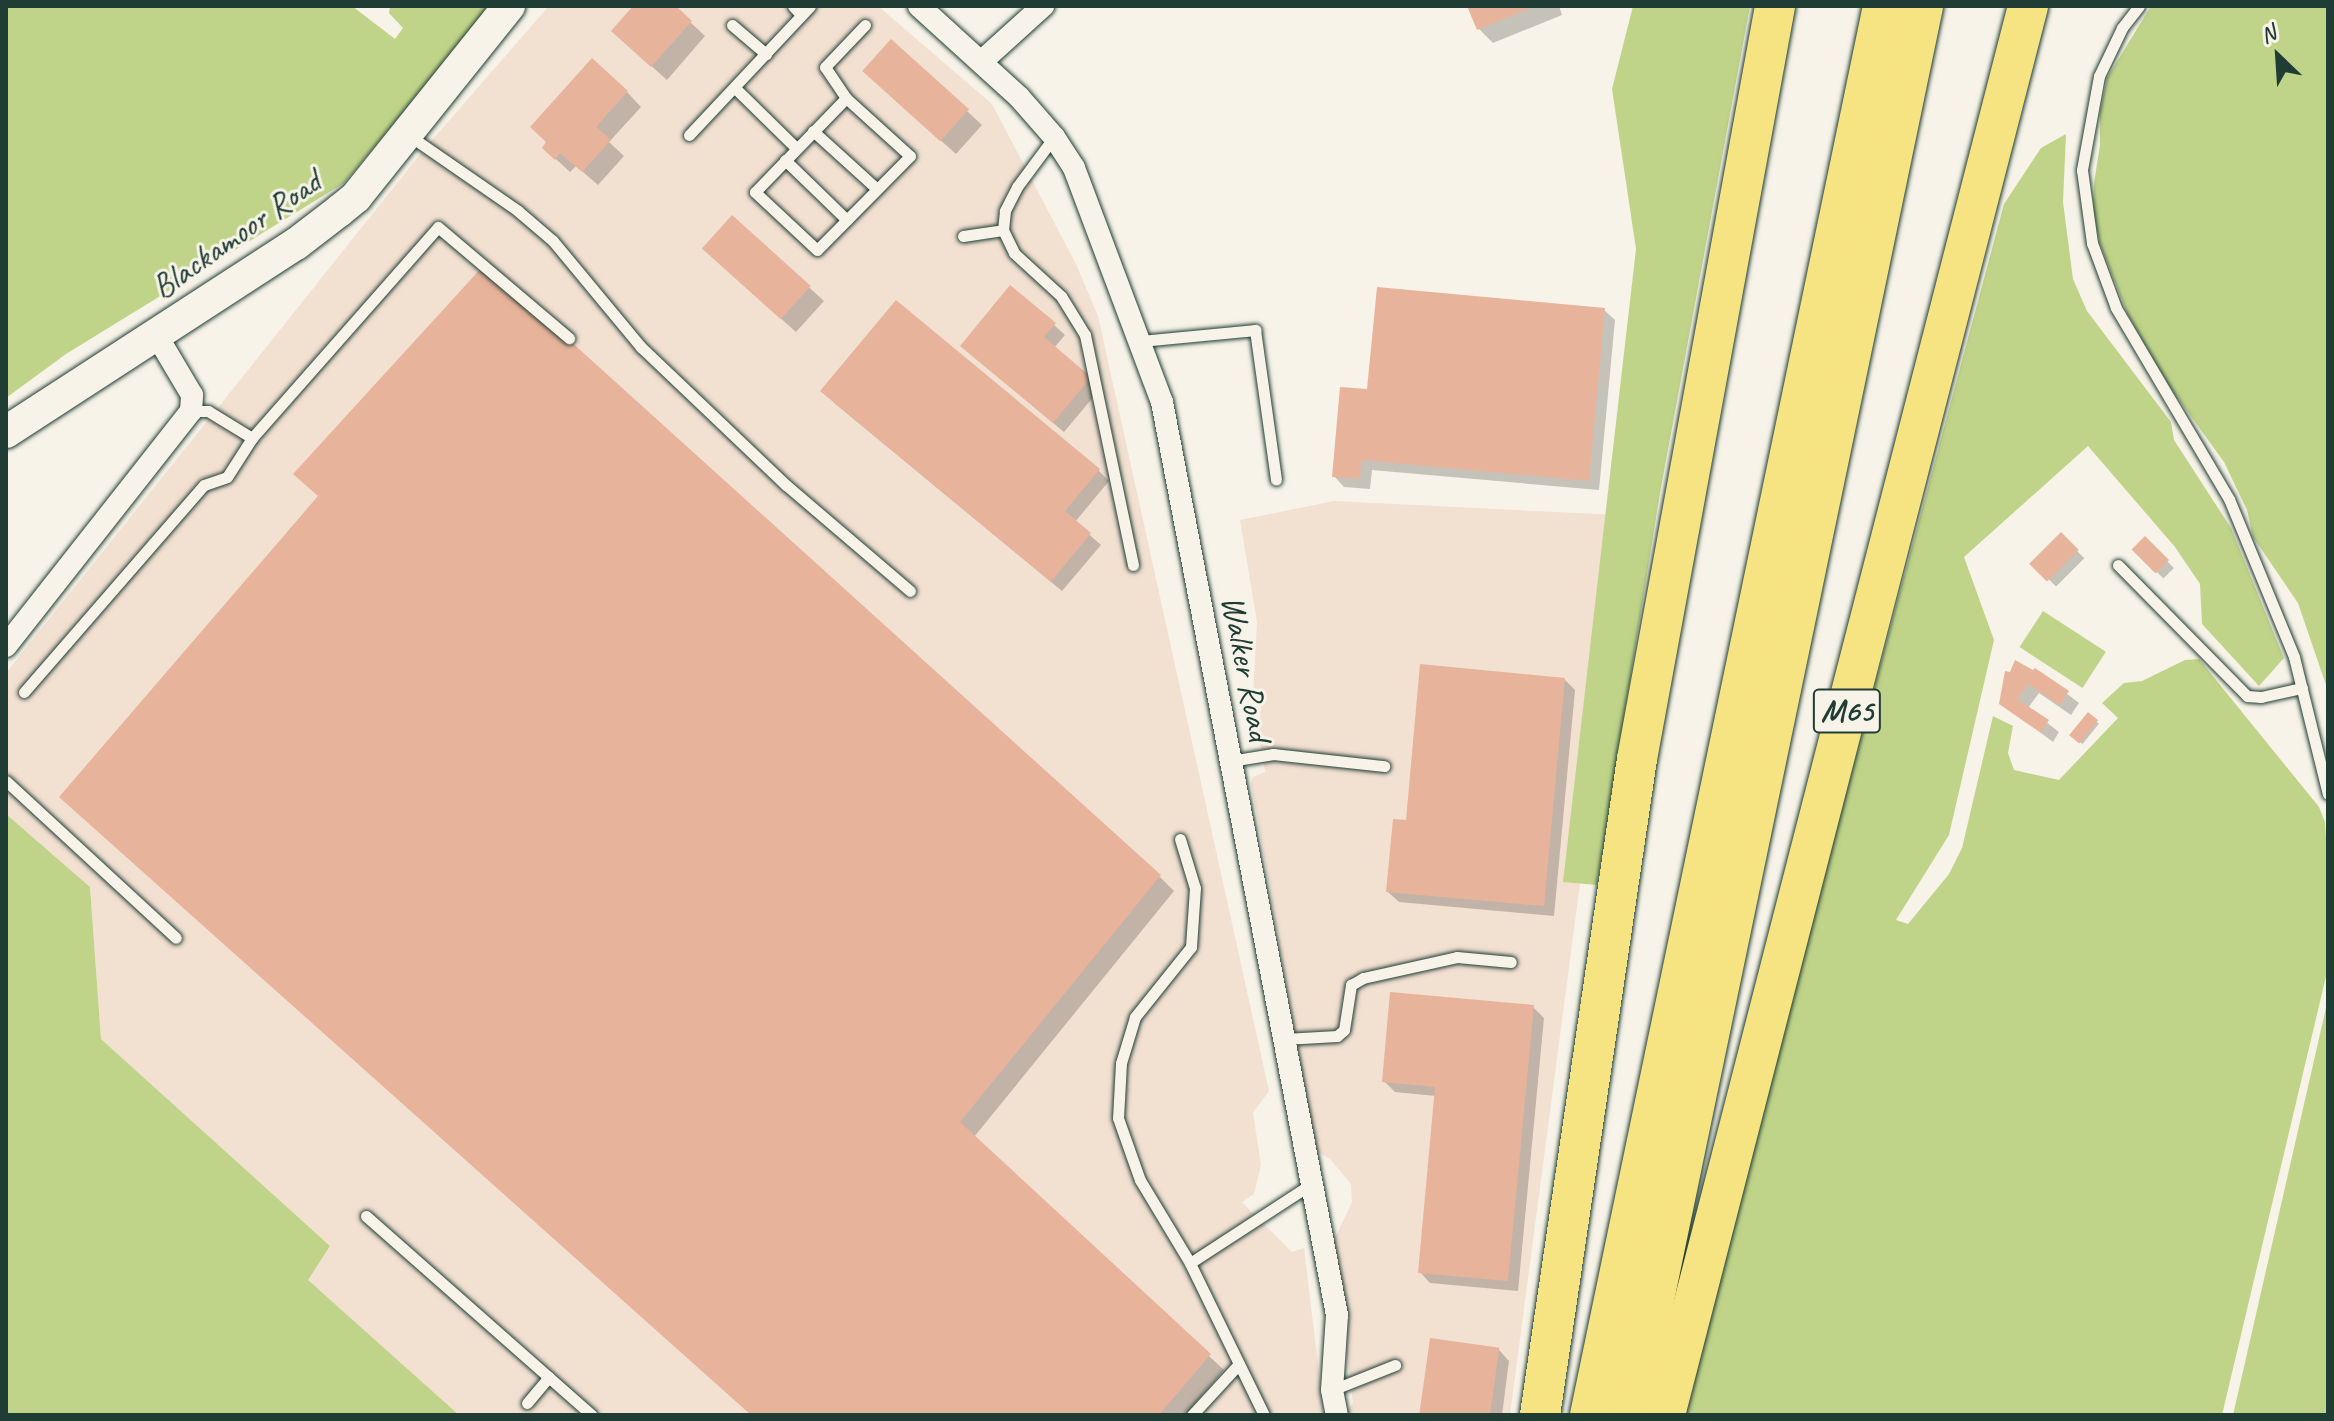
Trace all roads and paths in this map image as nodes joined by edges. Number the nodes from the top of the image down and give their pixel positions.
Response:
1 (508, 6) edge
2 (919, 6) edge
3 (1043, 6) edge
4 (1775, 6) edge
5 (1883, 6) edge
6 (1923, 6) edge
7 (2028, 6) edge
8 (2139, 6) edge
9 (801, 9) edge
10 (732, 25) dead end
11 (865, 25) dead end
12 (766, 54) junction
13 (981, 62) junction
14 (735, 88) junction
15 (846, 98) junction
16 (813, 131) junction
17 (407, 134) junction
18 (689, 135) dead end
19 (1054, 137) junction
20 (796, 148) junction
21 (785, 160) junction
22 (877, 189) junction
23 (847, 220) junction
24 (1003, 230) junction
25 (963, 236) dead end
26 (157, 336) junction
27 (569, 338) dead end
28 (1141, 341) junction
29 (191, 411) junction
30 (6, 432) edge
31 (252, 438) junction
32 (1276, 480) dead end
33 (1133, 565) dead end
34 (2118, 565) dead end
35 (910, 591) dead end
36 (6, 646) edge
37 (2302, 688) junction
38 (24, 692) dead end
39 (1230, 761) junction
40 (1384, 766) dead end
41 (6, 781) edge
42 (2328, 794) edge
43 (1180, 839) dead end
44 (176, 938) dead end
45 (1511, 962) dead end
46 (1284, 1039) junction
47 (1311, 1184) junction
48 (366, 1216) dead end
49 (1190, 1263) junction
50 (1238, 1365) junction
51 (1395, 1365) dead end
52 (549, 1377) junction
53 (1332, 1390) junction
54 (527, 1403) dead end
55 (592, 1415) edge
56 (1192, 1415) edge
57 (1264, 1415) edge
58 (1337, 1415) edge
59 (1540, 1415) edge
60 (1590, 1415) edge
61 (1630, 1415) edge
62 (1665, 1415) edge

1 - 17 main road, Blackamoor Road
2 - 13 street, Walker Road
3 - 13 street
4 - 59 highway
5 - 60 highway
6 - 61 highway, M65
7 - 62 highway, M65
8 - 37 lane
9 - 12 lane
10 - 12 lane
11 - 15 lane
12 - 14 lane
13 - 19 street, Walker Road
14 - 18 lane
14 - 20 lane
15 - 16 lane
15 - 22 lane
16 - 20 lane
16 - 22 lane
17 - 26 main road, Blackamoor Road
17 - 35 lane
19 - 24 lane
19 - 28 street, Walker Road
20 - 21 lane
21 - 23 lane
21 - 23 lane
22 - 23 lane
24 - 25 lane
24 - 33 lane
26 - 29 street, Blackamoor Road
26 - 30 main road
27 - 31 lane
28 - 32 lane
28 - 39 street, Walker Road
29 - 31 lane
29 - 36 street
31 - 38 lane
34 - 37 lane
37 - 42 lane
39 - 40 lane
39 - 46 street, Walker Road
41 - 44 lane
43 - 49 lane
45 - 46 lane
46 - 47 street, Walker Road
47 - 49 lane
47 - 53 street, Walker Road
48 - 52 lane
49 - 50 lane
50 - 56 lane
50 - 57 lane
51 - 53 lane
52 - 54 lane
52 - 55 lane
53 - 58 street, Walker Road

